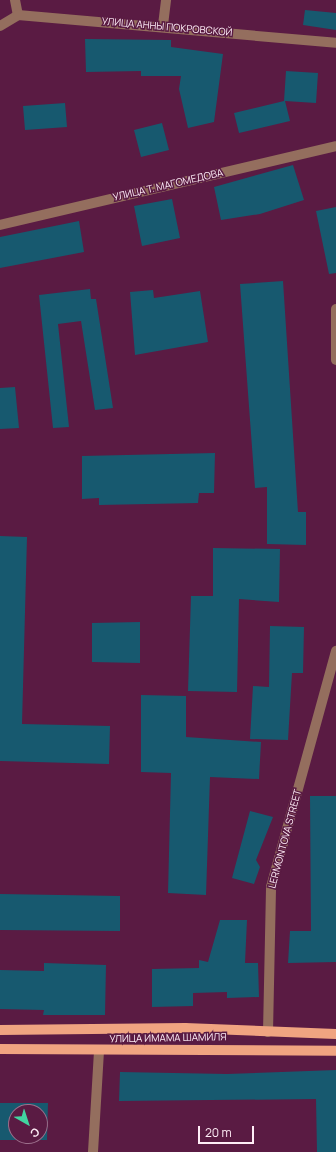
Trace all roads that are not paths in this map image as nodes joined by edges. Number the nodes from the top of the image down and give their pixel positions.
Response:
1 (15, 0) edge
2 (166, 0) edge
3 (18, 15) junction
4 (163, 25) junction
5 (0, 26) edge
6 (336, 43) edge
7 (336, 146) edge
8 (0, 225) edge
9 (336, 309) edge
10 (336, 360) edge
11 (336, 651) edge
12 (0, 1030) edge
13 (268, 1032) junction
14 (336, 1034) edge
15 (0, 1049) edge
16 (99, 1051) junction
17 (336, 1051) edge
18 (93, 1152) edge

1 - 3 street
2 - 4 street
3 - 4 street, УЛИЦА АННЫ ПОКРОВСКОЙ
3 - 5 street
4 - 6 street, УЛИЦА АННЫ ПОКРОВСКОЙ
7 - 8 street, УЛИЦА Т. МАГОМЕДОВА
9 - 10 street
11 - 13 street, LERMONTOVA STREET
12 - 13 main road, УЛИЦА ИМАМА ШАМИЛЯ
13 - 14 main road, УЛИЦА ИМАМА ШАМИЛЯ
15 - 16 main road, УЛИЦА ИМАМА ШАМИЛЯ
16 - 17 main road, УЛИЦА ИМАМА ШАМИЛЯ
16 - 18 street

